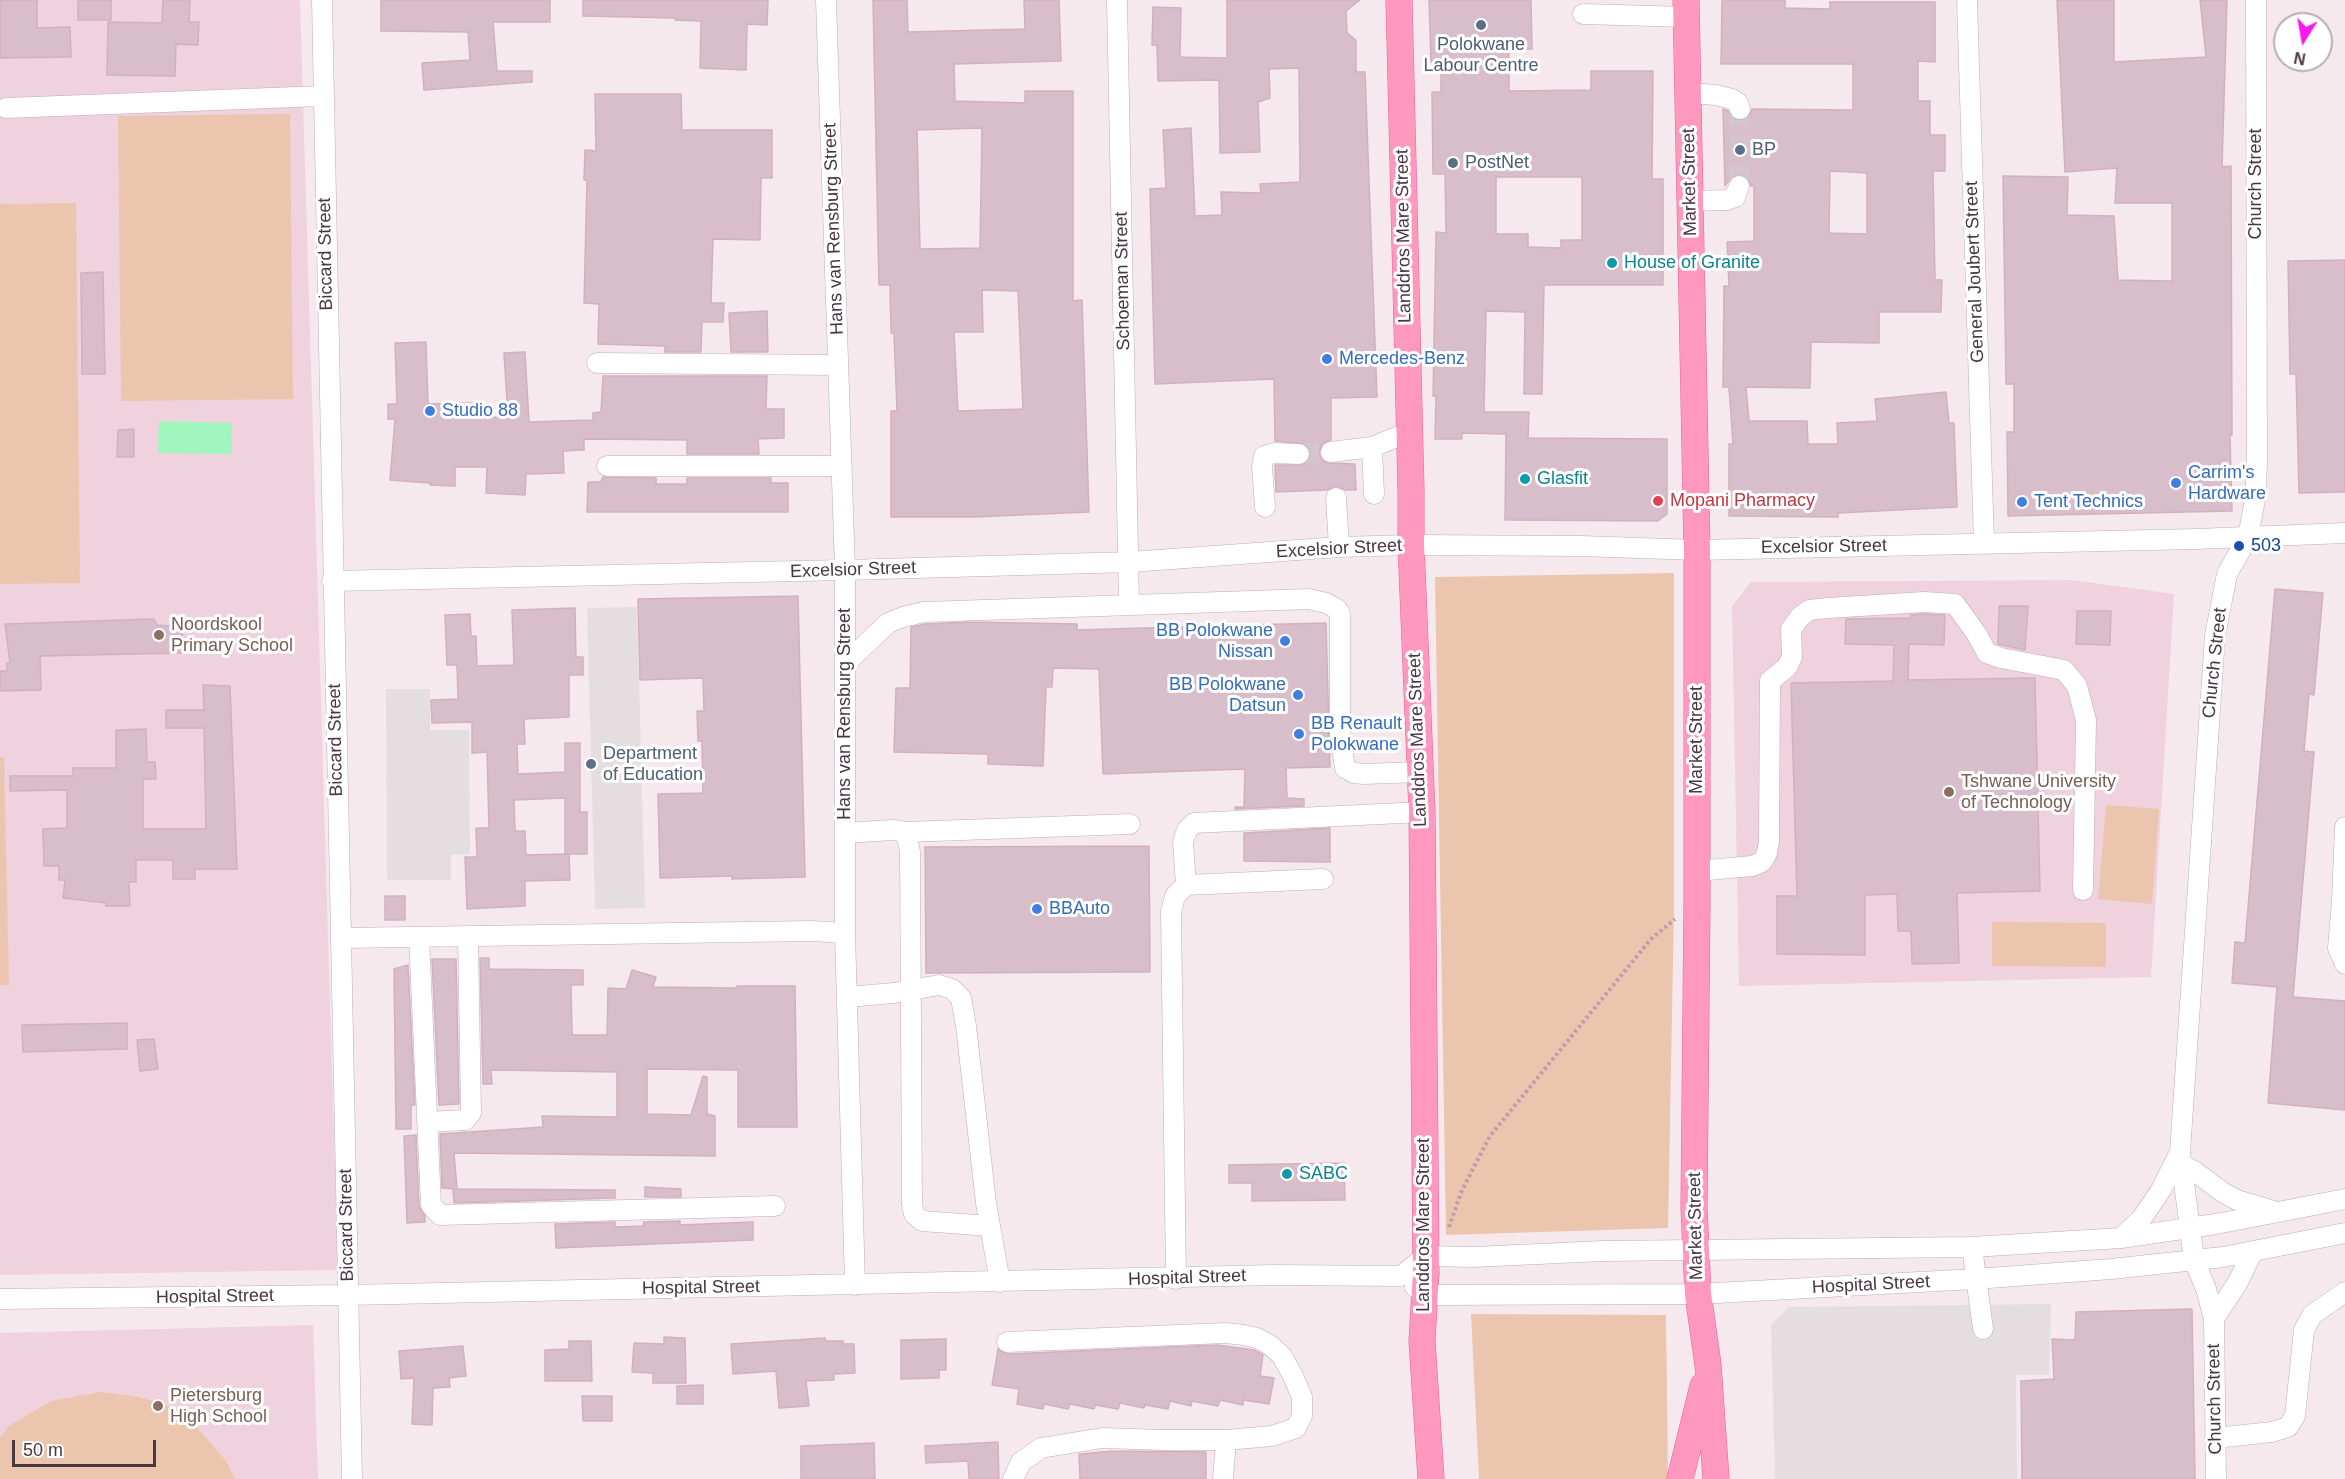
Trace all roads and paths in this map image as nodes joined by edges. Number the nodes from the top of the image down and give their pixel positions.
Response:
1 (322, 0) edge
2 (826, 0) edge
3 (1117, 0) edge
4 (1399, 0) edge
5 (1967, 0) edge
6 (2256, 0) edge
7 (1687, 8) edge
8 (1583, 14) dead end
9 (1688, 93) junction
10 (323, 96) junction
11 (6, 108) dead end
12 (1740, 109) dead end
13 (1739, 186) dead end
14 (1690, 201) junction
15 (597, 363) dead end
16 (838, 365) junction
17 (1408, 432) junction
18 (1372, 447) junction
19 (1331, 452) tunnel mouth
20 (1299, 454) tunnel mouth
21 (607, 466) dead end
22 (842, 466) junction
23 (1374, 494) dead end
24 (1336, 498) dead end
25 (1265, 507) dead end
26 (2345, 533) edge
27 (2248, 537) junction
28 (1983, 544) junction
29 (1411, 545) junction
30 (1339, 547) junction
31 (1696, 550) junction
32 (1130, 561) junction
33 (846, 570) junction
34 (333, 581) junction
35 (1129, 603) junction
36 (845, 664) junction
37 (1419, 772) junction
38 (1422, 812) junction
39 (1130, 824) dead end
40 (2345, 827) edge
41 (906, 832) junction
42 (845, 833) junction
43 (1697, 871) junction
44 (1323, 879) dead end
45 (1186, 885) junction
46 (2083, 890) dead end
47 (2343, 901) edge
48 (1697, 902) junction
49 (845, 933) junction
50 (468, 936) junction
51 (419, 937) junction
52 (341, 938) junction
53 (2345, 964) edge
54 (909, 989) junction
55 (847, 997) junction
56 (428, 1122) junction
57 (2180, 1158) junction
58 (2345, 1199) edge
59 (775, 1206) dead end
60 (2277, 1212) junction
61 (990, 1226) junction
62 (2188, 1228) junction
63 (2345, 1233) edge
64 (2121, 1238) junction
65 (1972, 1248) junction
66 (1696, 1250) junction
67 (2253, 1251) junction
68 (1426, 1256) junction
69 (2194, 1260) junction
70 (1401, 1275) junction
71 (1176, 1279) junction
72 (1975, 1279) junction
73 (1000, 1282) junction
74 (855, 1285) junction
75 (2345, 1292) edge
76 (1698, 1294) junction
77 (348, 1295) junction
78 (1425, 1295) junction
79 (0, 1299) edge
80 (2214, 1319) junction
81 (1983, 1329) dead end
82 (1007, 1342) dead end
83 (1708, 1365) junction
84 (2215, 1438) junction
85 (1226, 1440) junction
86 (352, 1479) edge
87 (1013, 1479) edge
88 (1223, 1479) edge
89 (1431, 1479) edge
90 (1680, 1479) edge
91 (1716, 1479) edge
92 (2216, 1479) edge

1 - 10 street, Biccard Street
2 - 16 street, Hans van Rensburg Street
3 - 32 street, Schoeman Street
4 - 17 main road, Landdros Mare Street
5 - 28 street, General Joubert Street
6 - 27 street, Church Street
7 - 8 street
7 - 9 main road, Market Street
9 - 12 street
9 - 14 main road, Market Street
10 - 11 street
10 - 34 street, Biccard Street
13 - 14 street
14 - 31 main road, Market Street
15 - 16 street
16 - 22 street, Hans van Rensburg Street
17 - 18 street
17 - 29 main road, Landdros Mare Street
18 - 19 street
18 - 23 street
20 - 25 street
21 - 22 street
22 - 33 street, Hans van Rensburg Street
24 - 30 street
26 - 27 street, Excelsior Street
27 - 28 street, Excelsior Street
27 - 57 street, Church Street
28 - 31 street, Excelsior Street
29 - 30 street, Excelsior Street
29 - 31 street, Excelsior Street
29 - 37 main road, Landdros Mare Street
30 - 32 street, Excelsior Street
31 - 43 main road, Market Street
32 - 33 street, Excelsior Street
32 - 35 street, Schoeman Street
33 - 34 street, Excelsior Street
33 - 36 street, Hans van Rensburg Street
34 - 52 street, Biccard Street
35 - 36 street
35 - 37 street
36 - 42 street, Hans van Rensburg Street
37 - 38 main road, Landdros Mare Street
38 - 45 street
38 - 68 main road, Landdros Mare Street
39 - 41 street
40 - 47 street
41 - 42 street
41 - 54 street
42 - 49 street, Hans van Rensburg Street
43 - 46 street
43 - 48 main road, Market Street
44 - 45 street
45 - 71 street
47 - 53 street
48 - 66 main road, Market Street
48 - 68 path
49 - 50 street
49 - 55 street, Hans van Rensburg Street
50 - 51 street
50 - 56 street
51 - 52 street
51 - 56 street
52 - 77 street, Biccard Street
54 - 55 street
54 - 61 street
54 - 61 street
55 - 74 street, Hans van Rensburg Street
56 - 59 street
57 - 60 street
57 - 62 street, Church Street
57 - 64 street, Church Street
58 - 60 street, Hospital Street
60 - 62 street, Hospital Street
61 - 73 street
62 - 64 street, Hospital Street
62 - 69 street, Church Street
63 - 67 street, Hospital Street
64 - 65 street, Hospital Street
65 - 66 street, Hospital Street
65 - 72 street
66 - 68 street, Hospital Street
66 - 76 main road, Market Street
67 - 69 street, Hospital Street
67 - 80 street, Church Street
68 - 70 street
68 - 78 main road, Landdros Mare Street
69 - 72 street, Hospital Street
69 - 80 street, Church Street
70 - 71 street, Hospital Street
70 - 78 street
71 - 73 street, Hospital Street
72 - 76 street, Hospital Street
72 - 81 street
73 - 74 street, Hospital Street
74 - 77 street, Hospital Street
75 - 84 street
76 - 78 street, Hospital Street
76 - 83 main road, Market Street
77 - 79 street, Hospital Street
77 - 86 street, Biccard Street
78 - 89 main road, Landdros Mare Street
80 - 84 street, Church Street
82 - 85 street
83 - 90 main road
83 - 91 main road, Market Street
84 - 92 street, Church Street
85 - 87 street
85 - 88 street

